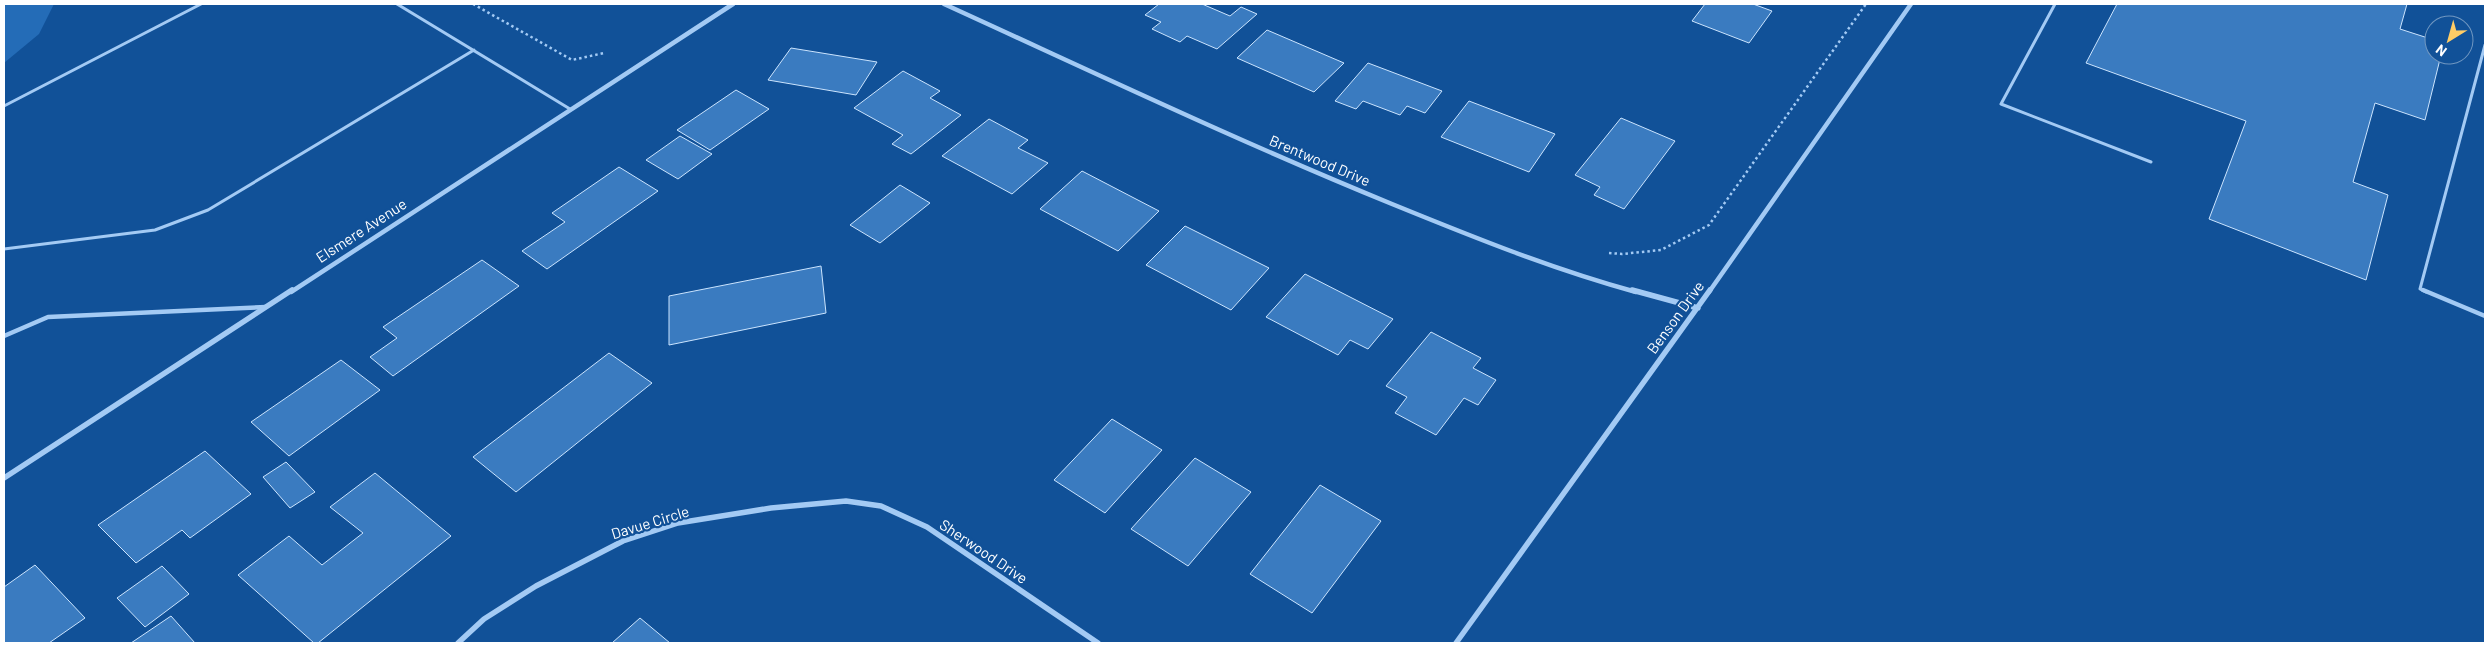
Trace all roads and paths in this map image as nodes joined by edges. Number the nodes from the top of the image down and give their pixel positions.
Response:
1 (201, 4) edge
2 (397, 4) edge
3 (473, 4) edge
4 (733, 4) edge
5 (944, 4) edge
6 (1866, 4) edge
7 (1911, 4) edge
8 (2055, 4) edge
9 (2485, 45) edge
10 (474, 50) junction
11 (610, 52) dead end
12 (4, 106) edge
13 (570, 109) junction
14 (2151, 162) dead end
15 (4, 249) edge
16 (1606, 253) dead end
17 (266, 307) junction
18 (1698, 308) junction
19 (2485, 316) edge
20 (4, 336) edge
21 (4, 478) edge
22 (846, 501) joint
23 (458, 643) edge
24 (1098, 643) edge
25 (1456, 643) edge

1 - 12 lane
2 - 10 lane
3 - 11 path
4 - 13 street, Elsmere Avenue
5 - 18 street, Brentwood Drive
6 - 16 path
7 - 18 street, Benson Drive
8 - 14 lane
9 - 19 lane
10 - 13 lane
10 - 15 lane
13 - 17 street, Elsmere Avenue
17 - 20 lane
17 - 21 street, Elsmere Avenue
18 - 25 street, Benson Drive
22 - 23 street, Davue Circle
22 - 24 street, Sherwood Drive

